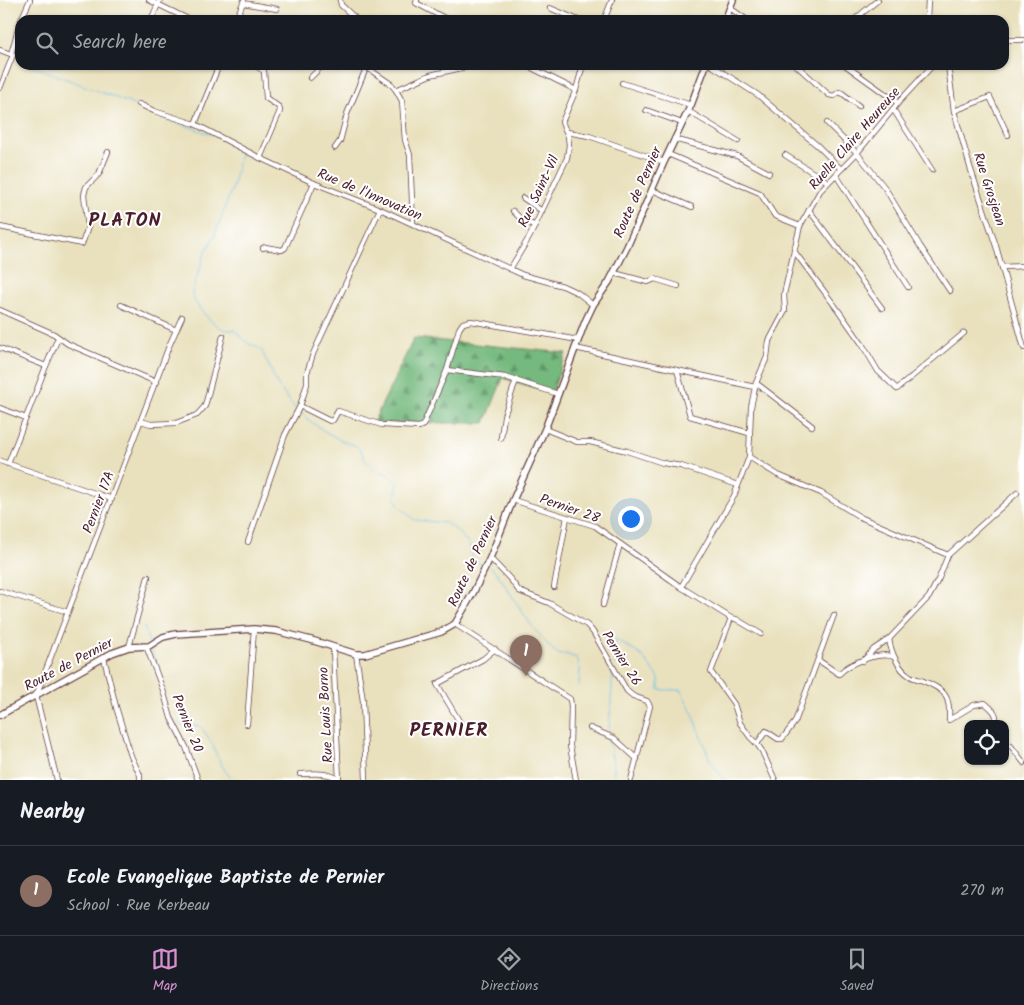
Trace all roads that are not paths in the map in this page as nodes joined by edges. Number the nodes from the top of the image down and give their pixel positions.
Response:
1 (30, 0) edge
2 (149, 0) edge
3 (340, 0) edge
4 (417, 0) edge
5 (612, 0) edge
6 (733, 0) edge
7 (878, 0) edge
8 (928, 0) edge
9 (159, 2) edge
10 (244, 2) edge
11 (550, 8) dead end
12 (730, 8) junction
13 (277, 9) dead end
14 (23, 15) edge
15 (153, 15) edge
16 (181, 15) edge
17 (238, 15) edge
18 (352, 15) edge
19 (439, 15) edge
20 (566, 15) edge
21 (606, 15) edge
22 (727, 15) edge
23 (740, 15) edge
24 (860, 15) edge
25 (927, 15) edge
26 (1009, 40) edge
27 (1024, 40) edge
28 (15, 42) edge
29 (0, 50) edge
30 (12, 55) junction
31 (217, 70) edge
32 (262, 70) edge
33 (318, 70) edge
34 (365, 70) edge
35 (372, 70) edge
36 (452, 70) edge
37 (536, 70) edge
38 (581, 70) edge
39 (704, 70) edge
40 (719, 70) edge
41 (802, 70) edge
42 (852, 70) edge
43 (929, 70) edge
44 (949, 70) edge
45 (310, 78) dead end
46 (622, 82) dead end
47 (0, 88) edge
48 (396, 90) junction
49 (576, 90) junction
50 (139, 104) dead end
51 (691, 104) junction
52 (898, 104) junction
53 (859, 106) dead end
54 (646, 110) dead end
55 (894, 110) junction
56 (688, 111) junction
57 (954, 111) junction
58 (682, 123) junction
59 (827, 123) dead end
60 (195, 124) junction
61 (567, 132) junction
62 (1008, 135) dead end
63 (674, 139) junction
64 (738, 140) dead end
65 (334, 148) dead end
66 (108, 152) dead end
67 (857, 153) junction
68 (668, 154) junction
69 (785, 155) dead end
70 (260, 158) junction
71 (664, 162) junction
72 (841, 169) junction
73 (932, 170) dead end
74 (768, 173) dead end
75 (836, 175) junction
76 (828, 182) junction
77 (314, 183) junction
78 (652, 190) junction
79 (523, 198) dead end
80 (692, 207) dead end
81 (380, 209) junction
82 (542, 210) junction
83 (809, 210) junction
84 (513, 211) dead end
85 (412, 224) junction
86 (534, 226) junction
87 (800, 226) junction
88 (0, 227) edge
89 (263, 248) dead end
90 (794, 251) junction
91 (1024, 266) edge
92 (1002, 267) junction
93 (510, 269) junction
94 (614, 272) junction
95 (678, 286) dead end
96 (908, 287) dead end
97 (950, 292) dead end
98 (121, 305) dead end
99 (593, 305) junction
100 (882, 308) dead end
101 (0, 310) edge
102 (182, 317) dead end
103 (176, 330) junction
104 (964, 333) dead end
105 (223, 336) dead end
106 (58, 338) junction
107 (578, 340) junction
108 (0, 348) edge
109 (575, 348) junction
110 (1024, 348) edge
111 (46, 366) junction
112 (447, 370) junction
113 (677, 370) junction
114 (516, 380) junction
115 (156, 382) junction
116 (755, 385) junction
117 (558, 394) junction
118 (300, 406) junction
119 (0, 408) edge
120 (26, 418) junction
121 (141, 422) junction
122 (812, 426) dead end
123 (545, 429) junction
124 (749, 432) junction
125 (501, 438) dead end
126 (750, 457) junction
127 (0, 461) edge
128 (8, 464) junction
129 (738, 485) junction
130 (1016, 493) dead end
131 (112, 499) junction
132 (513, 500) junction
133 (567, 518) junction
134 (248, 542) dead end
135 (620, 544) junction
136 (948, 555) junction
137 (490, 558) junction
138 (148, 577) dead end
139 (554, 587) dead end
140 (681, 587) junction
141 (0, 591) edge
142 (603, 605) dead end
143 (68, 612) junction
144 (834, 615) dead end
145 (731, 618) junction
146 (455, 624) junction
147 (254, 629) junction
148 (761, 634) dead end
149 (889, 639) junction
150 (146, 646) junction
151 (129, 647) junction
152 (333, 648) junction
153 (495, 649) junction
154 (356, 654) junction
155 (894, 657) junction
156 (104, 658) junction
157 (818, 660) junction
158 (863, 660) junction
159 (36, 696) junction
160 (0, 715) edge
161 (995, 720) edge
162 (247, 724) dead end
163 (462, 726) dead end
164 (590, 728) dead end
165 (758, 744) junction
166 (1009, 745) edge
167 (636, 759) junction
168 (1024, 763) edge
169 (300, 774) dead end
170 (57, 780) edge
171 (140, 780) edge
172 (198, 780) edge
173 (338, 780) edge
174 (366, 780) edge
175 (576, 780) edge
176 (630, 780) edge
177 (776, 780) edge

1 - 14 street
2 - 9 street
3 - 18 street
4 - 19 street
5 - 21 street
6 - 12 street
7 - 24 street
8 - 25 street
9 - 15 street
9 - 16 street
10 - 13 street
10 - 17 street
11 - 20 street
12 - 22 street
12 - 23 street
26 - 27 street
28 - 30 street
29 - 30 street
30 - 47 street
31 - 60 street
32 - 70 street
33 - 45 street
34 - 65 street
35 - 48 street
36 - 48 street
37 - 49 street
38 - 49 street
39 - 51 street, Route de Pernier
40 - 72 street
41 - 53 street
42 - 52 street
43 - 52 street, Ruelle Claire Heureuse
44 - 57 street, Rue Grosjean
46 - 51 street
48 - 85 street
49 - 61 street, Rue Saint-Vil
50 - 60 street, Rue de l'Innovation
51 - 56 street, Route de Pernier
52 - 55 street, Ruelle Claire Heureuse
54 - 58 street
55 - 67 street, Ruelle Claire Heureuse
55 - 73 street
56 - 58 street, Route de Pernier
56 - 64 street
57 - 62 street
57 - 92 street, Rue Grosjean
58 - 63 street, Route de Pernier
59 - 67 street
60 - 70 street, Rue de l'Innovation
61 - 71 street
61 - 82 street, Rue Saint-Vil
63 - 68 street, Route de Pernier
63 - 74 street
66 - 88 street
67 - 72 street, Ruelle Claire Heureuse
67 - 97 street
68 - 71 street, Route de Pernier
68 - 87 street
69 - 76 street
70 - 77 street, Rue de l'Innovation
71 - 78 street, Route de Pernier
72 - 75 street, Ruelle Claire Heureuse
75 - 76 street, Ruelle Claire Heureuse
75 - 96 street
76 - 83 street, Ruelle Claire Heureuse
77 - 81 street, Rue de l'Innovation
77 - 89 street
78 - 80 street
78 - 94 street, Route de Pernier
79 - 82 street
81 - 85 street, Rue de l'Innovation
81 - 118 street
82 - 86 street, Rue Saint-Vil
83 - 87 street, Ruelle Claire Heureuse
83 - 100 street
84 - 86 street
85 - 93 street, Rue de l'Innovation
86 - 93 street, Rue Saint-Vil
87 - 90 street, Ruelle Claire Heureuse
90 - 104 street
90 - 116 street, Ruelle Claire Heureuse
91 - 92 street
92 - 110 street, Rue Grosjean
93 - 99 street, Rue de l'Innovation
94 - 95 street
94 - 99 street, Route de Pernier
98 - 103 street
99 - 107 street, Route de Pernier
101 - 106 street
102 - 103 street, Pernier 17A
103 - 115 street, Pernier 17A
105 - 121 street
106 - 111 street
106 - 115 street
107 - 109 street, Route de Pernier
107 - 112 street
108 - 111 street
109 - 113 street
109 - 117 street, Route de Pernier
111 - 120 street
112 - 114 street
112 - 118 street
113 - 116 street
113 - 124 street
114 - 117 street
114 - 125 street
115 - 121 street, Pernier 17A
116 - 122 street
116 - 124 street, Ruelle Claire Heureuse
117 - 123 street, Route de Pernier
118 - 134 street
119 - 120 street
120 - 128 street
121 - 131 street, Pernier 17A
123 - 129 street
123 - 132 street, Route de Pernier
124 - 126 street, Ruelle Claire Heureuse
126 - 129 street
126 - 136 street
127 - 128 street
128 - 131 street
129 - 140 street
130 - 136 street
131 - 143 street, Pernier 17A
132 - 133 street, Pernier 28
132 - 137 street, Route de Pernier
133 - 135 street, Pernier 28
133 - 139 street
135 - 140 street, Pernier 28
135 - 142 street
136 - 149 street
137 - 146 street, Route de Pernier
137 - 167 street, Pernier 26
138 - 151 street
140 - 145 street, Pernier 28
141 - 143 street
143 - 159 street, Pernier 17A
144 - 157 street
145 - 148 street, Pernier 28
145 - 165 street
146 - 153 street
146 - 154 street, Route de Pernier
147 - 150 street, Route de Pernier
147 - 152 street, Route de Pernier
147 - 162 street
149 - 155 street
149 - 158 street
150 - 151 street, Route de Pernier
150 - 172 street, Pernier 20
151 - 156 street, Route de Pernier
152 - 154 street, Route de Pernier
152 - 173 street, Rue Louis Borno
153 - 163 street
153 - 175 street
154 - 174 street
155 - 158 street
155 - 161 street
156 - 159 street, Route de Pernier
156 - 171 street
157 - 158 street
157 - 165 street
159 - 160 street, Route de Pernier
159 - 170 street
164 - 167 street
165 - 177 street
166 - 168 street
167 - 176 street, Pernier 26
169 - 173 street

